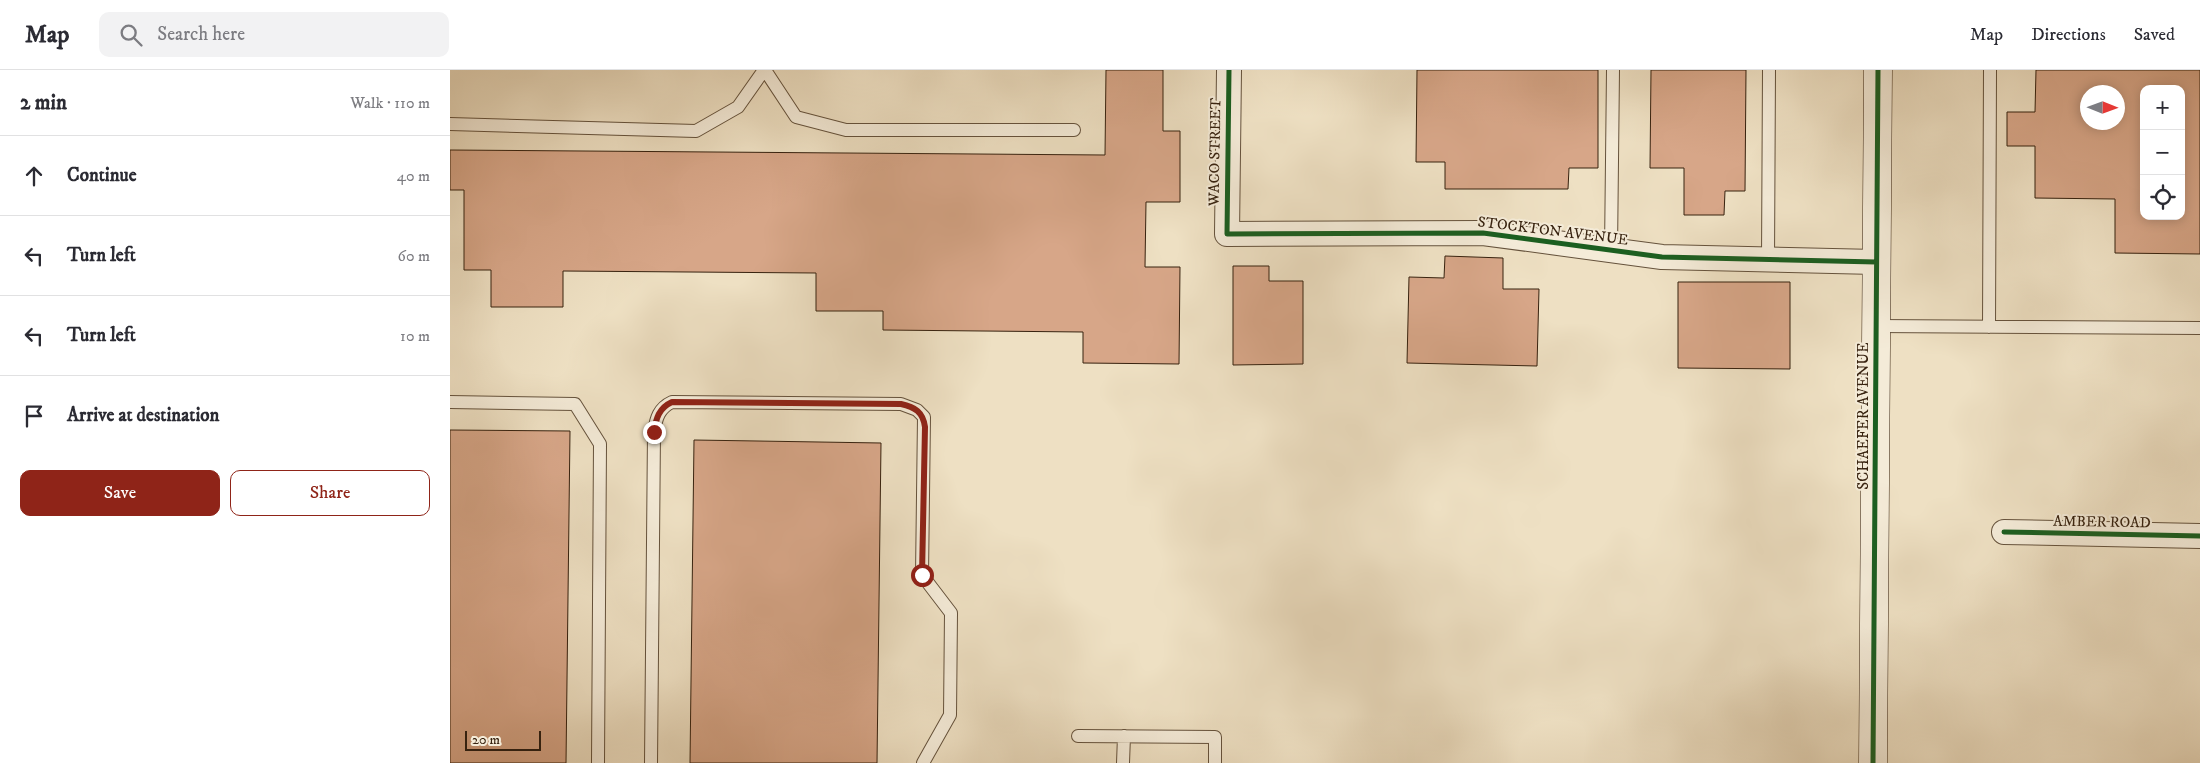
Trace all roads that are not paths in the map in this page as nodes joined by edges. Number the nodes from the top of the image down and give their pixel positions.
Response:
1 (765, 70) edge
2 (1229, 70) edge
3 (1613, 70) edge
4 (1769, 70) edge
5 (1878, 70) edge
6 (1990, 70) edge
7 (450, 124) edge
8 (1074, 130) dead end
9 (1227, 234) joint
10 (1611, 250) junction
11 (1768, 259) junction
12 (1876, 262) junction
13 (1876, 326) junction
14 (1989, 327) junction
15 (2200, 328) edge
16 (450, 402) edge
17 (2004, 532) dead end
18 (2200, 536) edge
19 (1078, 736) dead end
20 (1124, 736) junction
21 (598, 763) edge
22 (651, 763) edge
23 (923, 763) edge
24 (1123, 763) edge
25 (1215, 763) edge
26 (1873, 763) edge

1 - 7 lane
1 - 8 lane
2 - 9 street, WACO STREET
3 - 10 lane
4 - 11 lane
5 - 12 street, SCHAEFER AVENUE
6 - 14 lane
9 - 10 street, STOCKTON AVENUE
10 - 11 street, STOCKTON AVENUE
11 - 12 street, STOCKTON AVENUE
12 - 13 street, SCHAEFER AVENUE
13 - 14 lane
13 - 26 street, SCHAEFER AVENUE
14 - 15 lane
16 - 21 lane
17 - 18 street, AMBER ROAD
19 - 20 lane
20 - 24 lane
20 - 25 lane
22 - 23 lane

